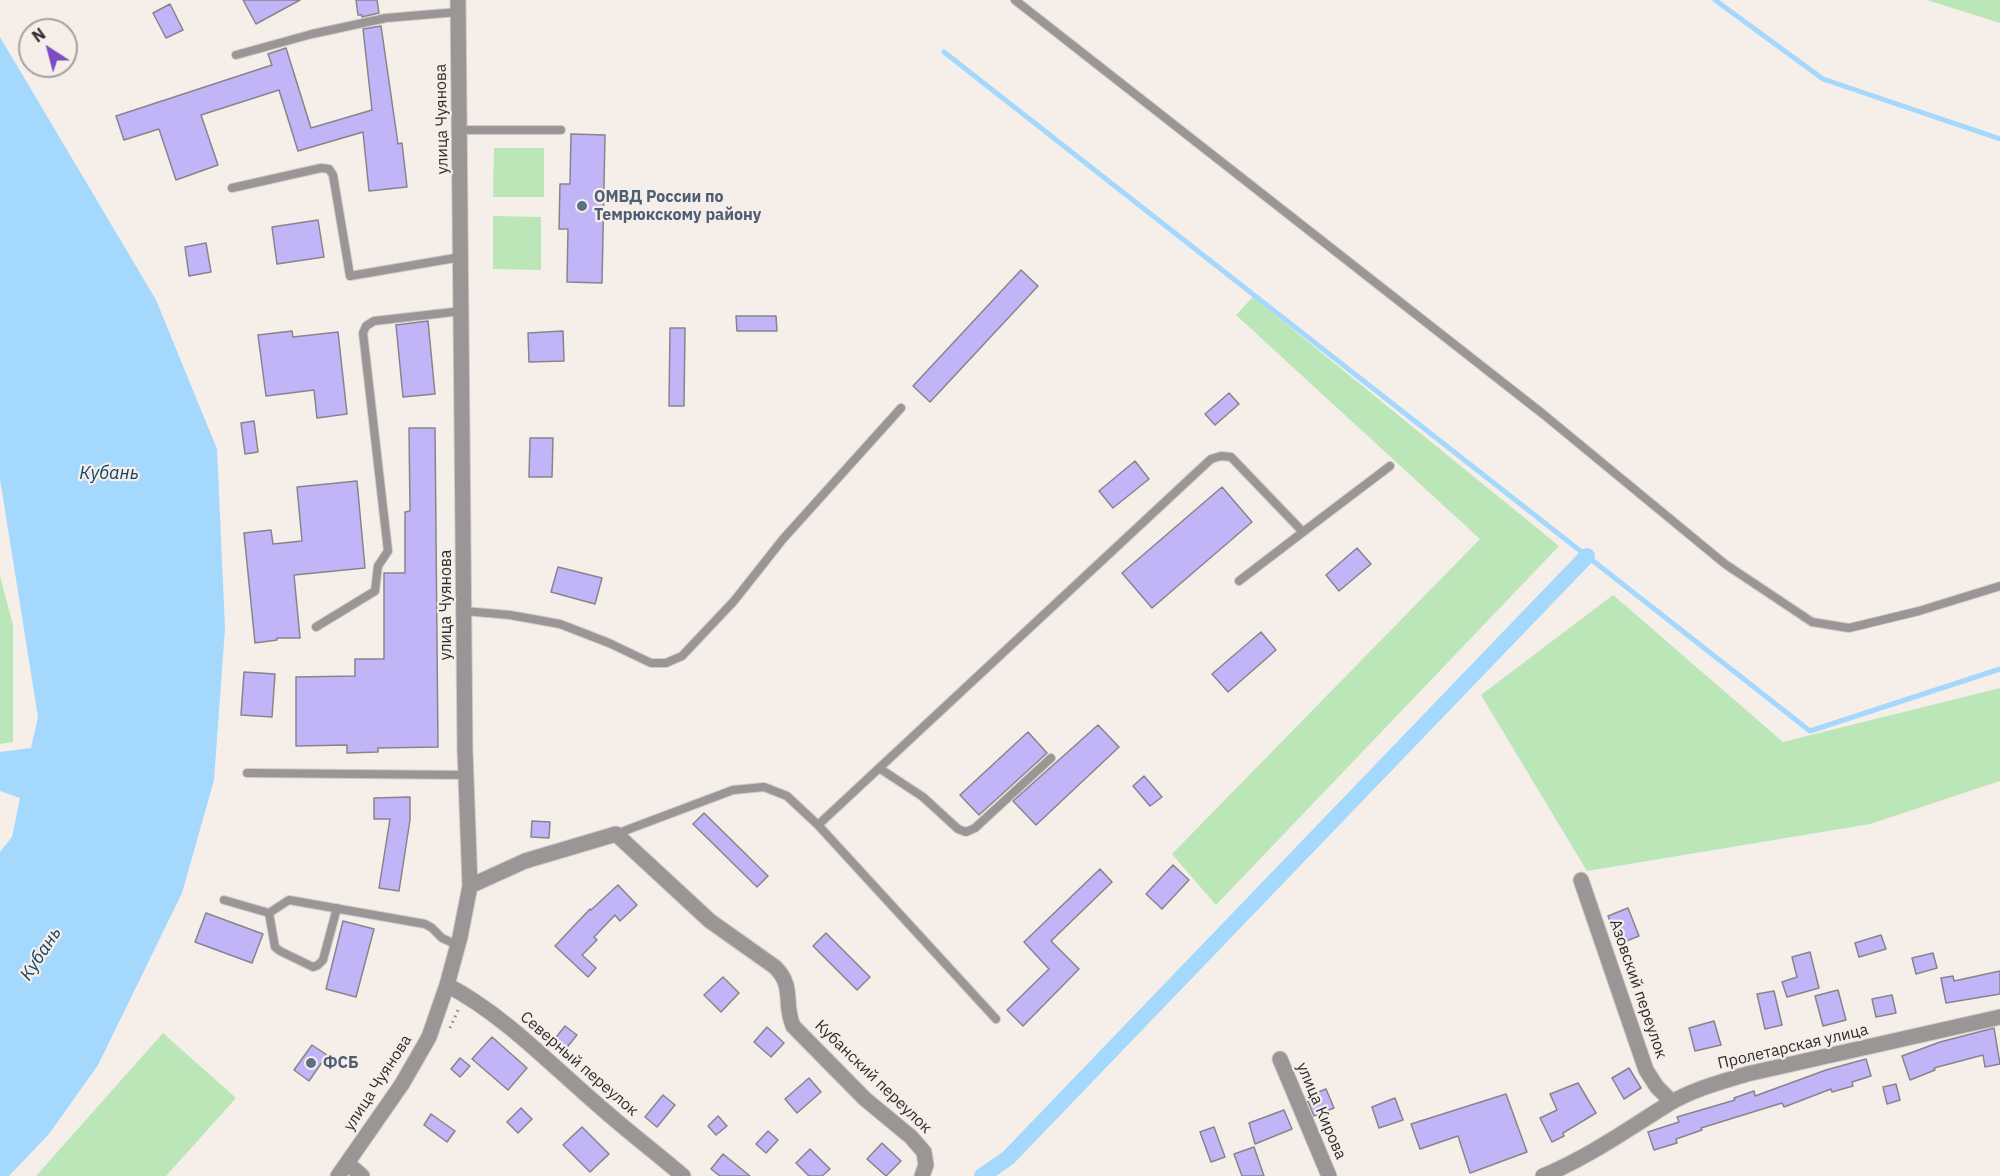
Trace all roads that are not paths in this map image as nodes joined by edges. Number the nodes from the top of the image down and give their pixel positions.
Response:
1 (1015, 0) edge
2 (458, 6) edge
3 (236, 55) dead end
4 (460, 130) junction
5 (561, 130) dead end
6 (232, 188) dead end
7 (461, 257) junction
8 (462, 311) junction
9 (901, 408) dead end
10 (1390, 466) dead end
11 (1303, 532) junction
12 (1239, 581) dead end
13 (2000, 586) edge
14 (464, 611) junction
15 (316, 627) dead end
16 (1051, 758) dead end
17 (879, 768) junction
18 (247, 773) dead end
19 (466, 775) junction
20 (818, 825) junction
21 (616, 834) junction
22 (1581, 880) dead end
23 (470, 886) junction
24 (224, 900) dead end
25 (337, 908) junction
26 (269, 913) junction
27 (457, 945) junction
28 (447, 985) junction
29 (2000, 1017) edge
30 (996, 1019) dead end
31 (1280, 1059) dead end
32 (1672, 1102) junction
33 (347, 1163) junction
34 (1569, 1171) edge
35 (338, 1176) edge
36 (362, 1176) edge
37 (683, 1176) edge
38 (922, 1176) edge
39 (1329, 1176) edge
40 (1543, 1176) edge

1 - 13 lane
2 - 3 lane
2 - 4 street, улица Чуянова
4 - 5 lane
4 - 7 street, улица Чуянова
6 - 7 lane
7 - 8 street, улица Чуянова
8 - 14 street, улица Чуянова
8 - 15 lane
9 - 14 lane
10 - 11 lane
11 - 12 lane
11 - 17 lane
14 - 19 street, улица Чуянова
16 - 17 lane
17 - 20 lane
18 - 19 lane
19 - 23 street, улица Чуянова
20 - 21 lane
20 - 30 lane
21 - 23 street
21 - 38 street, Кубанский переулок
22 - 32 street, Азовский переулок
23 - 27 street, улица Чуянова
24 - 26 lane
25 - 26 lane
25 - 26 lane
25 - 27 lane
27 - 28 street, улица Чуянова
28 - 33 street, улица Чуянова
28 - 37 street, Северный переулок
29 - 32 street, Пролетарская улица
31 - 39 street, улица Кирова
32 - 34 street, Пролетарская улица
33 - 35 street, улица Чуянова
33 - 36 street
34 - 40 street, Пролетарская улица

